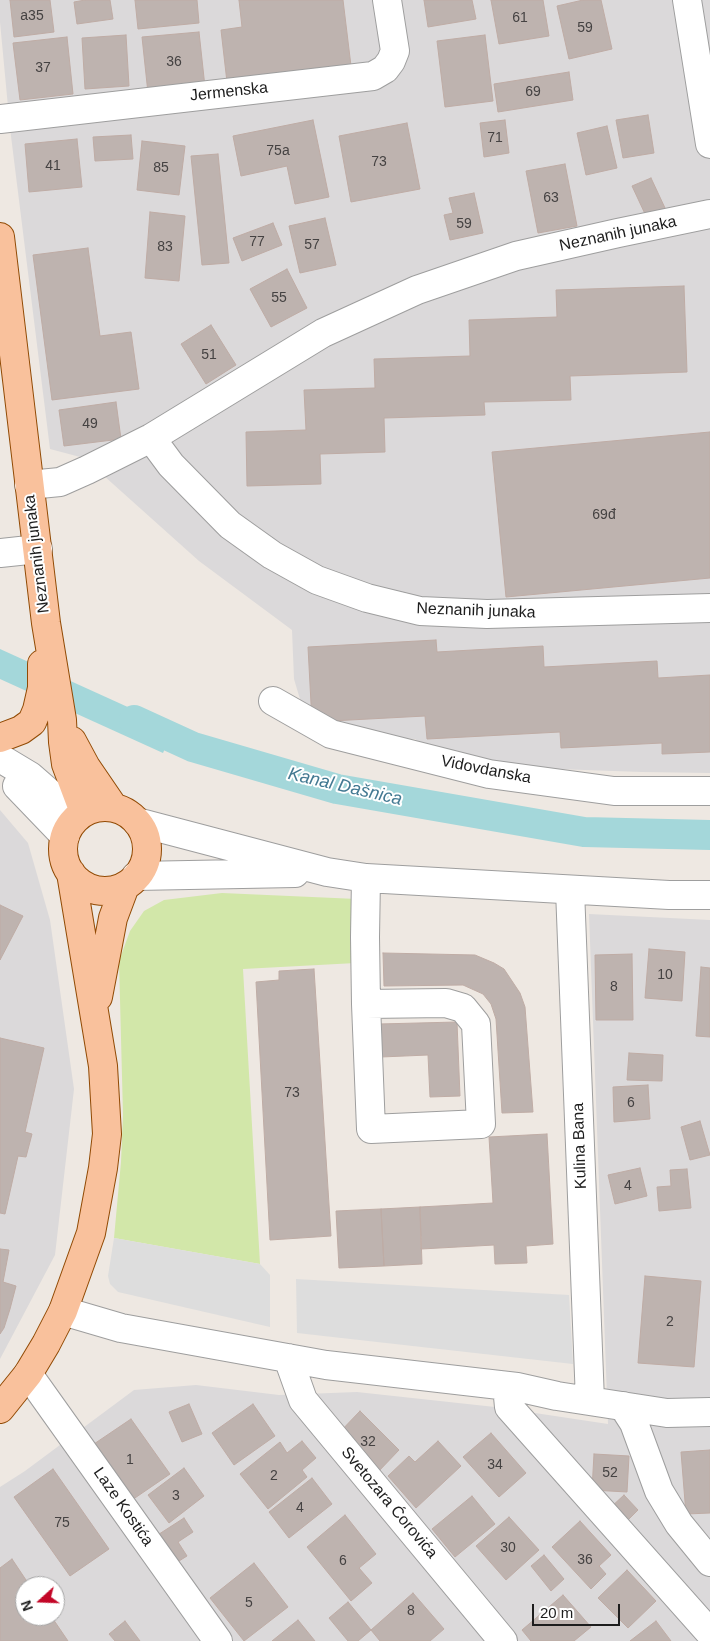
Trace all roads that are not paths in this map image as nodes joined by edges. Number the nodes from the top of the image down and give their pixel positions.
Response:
1 (387, 0) edge
2 (686, 0) edge
3 (0, 118) edge
4 (710, 144) edge
5 (710, 214) edge
6 (0, 237) edge
7 (150, 438) junction
8 (29, 485) junction
9 (38, 549) junction
10 (0, 553) edge
11 (710, 608) edge
12 (273, 702) dead end
13 (50, 715) junction
14 (0, 738) edge
15 (0, 758) edge
16 (0, 769) edge
17 (710, 791) edge
18 (114, 808) junction
19 (76, 822) junction
20 (137, 822) junction
21 (327, 872) junction
22 (71, 873) junction
23 (366, 878) junction
24 (131, 881) junction
25 (570, 890) junction
26 (710, 895) edge
27 (366, 1004) junction
28 (95, 1014) junction
29 (63, 1311) junction
30 (288, 1358) junction
31 (28, 1374) junction
32 (507, 1386) junction
33 (590, 1401) junction
34 (623, 1406) junction
35 (0, 1409) edge
36 (710, 1412) edge
37 (710, 1562) edge
38 (710, 1632) edge
39 (218, 1641) edge
40 (503, 1641) edge

1 - 3 street, Jermenska
2 - 4 street
5 - 7 street, Neznanih junaka
6 - 8 main road, Neznanih junaka
7 - 8 street, Neznanih junaka
7 - 11 street, Neznanih junaka
8 - 9 main road, Neznanih junaka
9 - 10 street
9 - 13 main road, Neznanih junaka
12 - 17 street, Vidovdanska
13 - 14 main road
13 - 18 main road
13 - 19 main road
15 - 19 street
16 - 19 street
18 - 19 main road
18 - 20 main road
19 - 22 main road
20 - 21 street
20 - 24 main road
21 - 23 street
21 - 24 street
22 - 24 main road
22 - 28 main road
23 - 25 street
23 - 27 street
24 - 28 main road
25 - 26 street
25 - 33 street, Kulina Bana
27 - 27 street
28 - 29 main road
29 - 30 street
29 - 31 main road
30 - 32 street
30 - 40 street, Svetozara Ćorovića
31 - 35 main road
31 - 39 street, Laze Kostića
32 - 33 street
32 - 38 street
33 - 34 street
34 - 36 street
34 - 37 street

